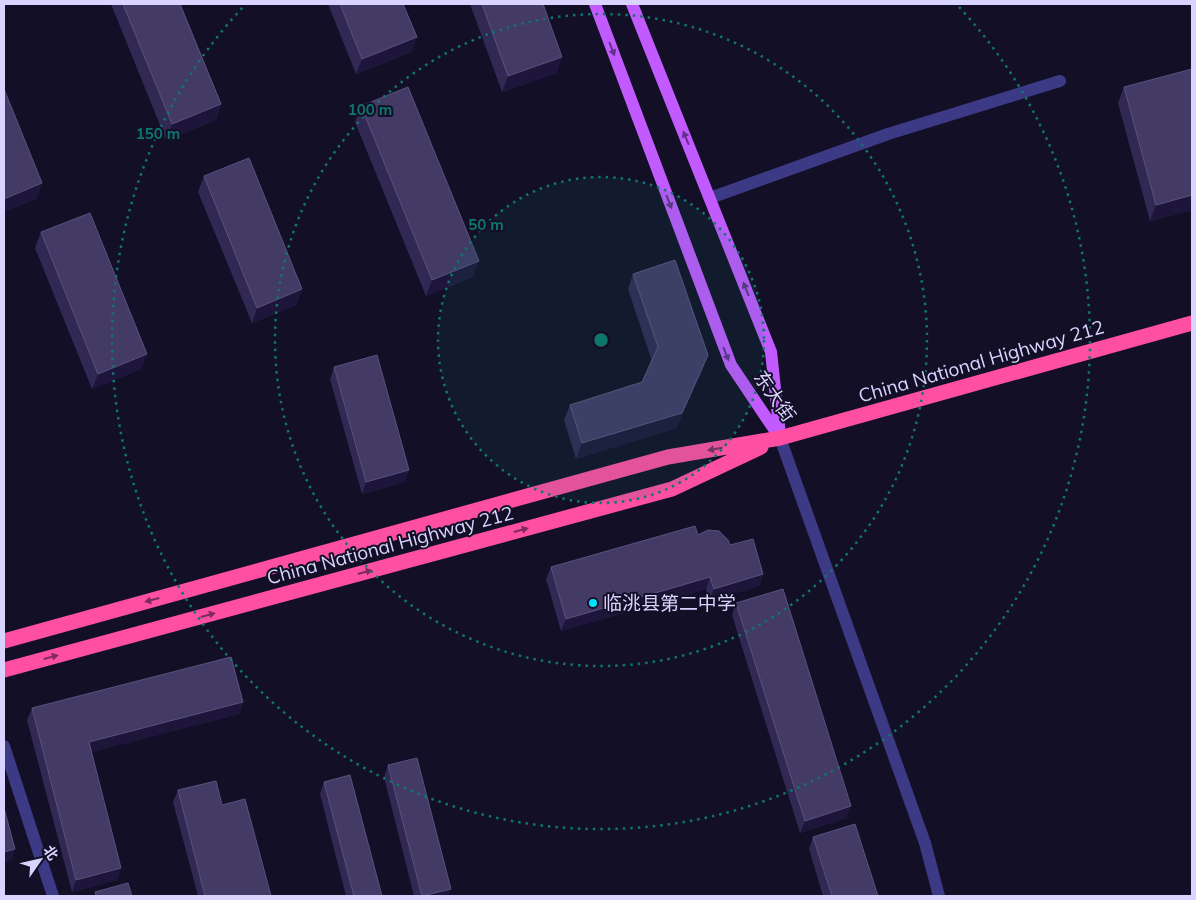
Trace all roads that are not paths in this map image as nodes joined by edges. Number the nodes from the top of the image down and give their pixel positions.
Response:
1 (595, 4) edge
2 (632, 4) edge
3 (1060, 81) dead end
4 (710, 198) junction
5 (1192, 323) edge
6 (780, 438) junction
7 (4, 641) edge
8 (4, 670) edge
9 (4, 746) edge
10 (53, 896) edge
11 (939, 896) edge

1 -> 6 main road, 东大街
4 -> 2 main road, 东大街
3 - 4 street
6 -> 4 main road, 东大街
5 - 6 highway, China National Highway 212
6 -> 7 highway, China National Highway 212
8 -> 6 highway, China National Highway 212
6 - 11 street
9 - 10 street

